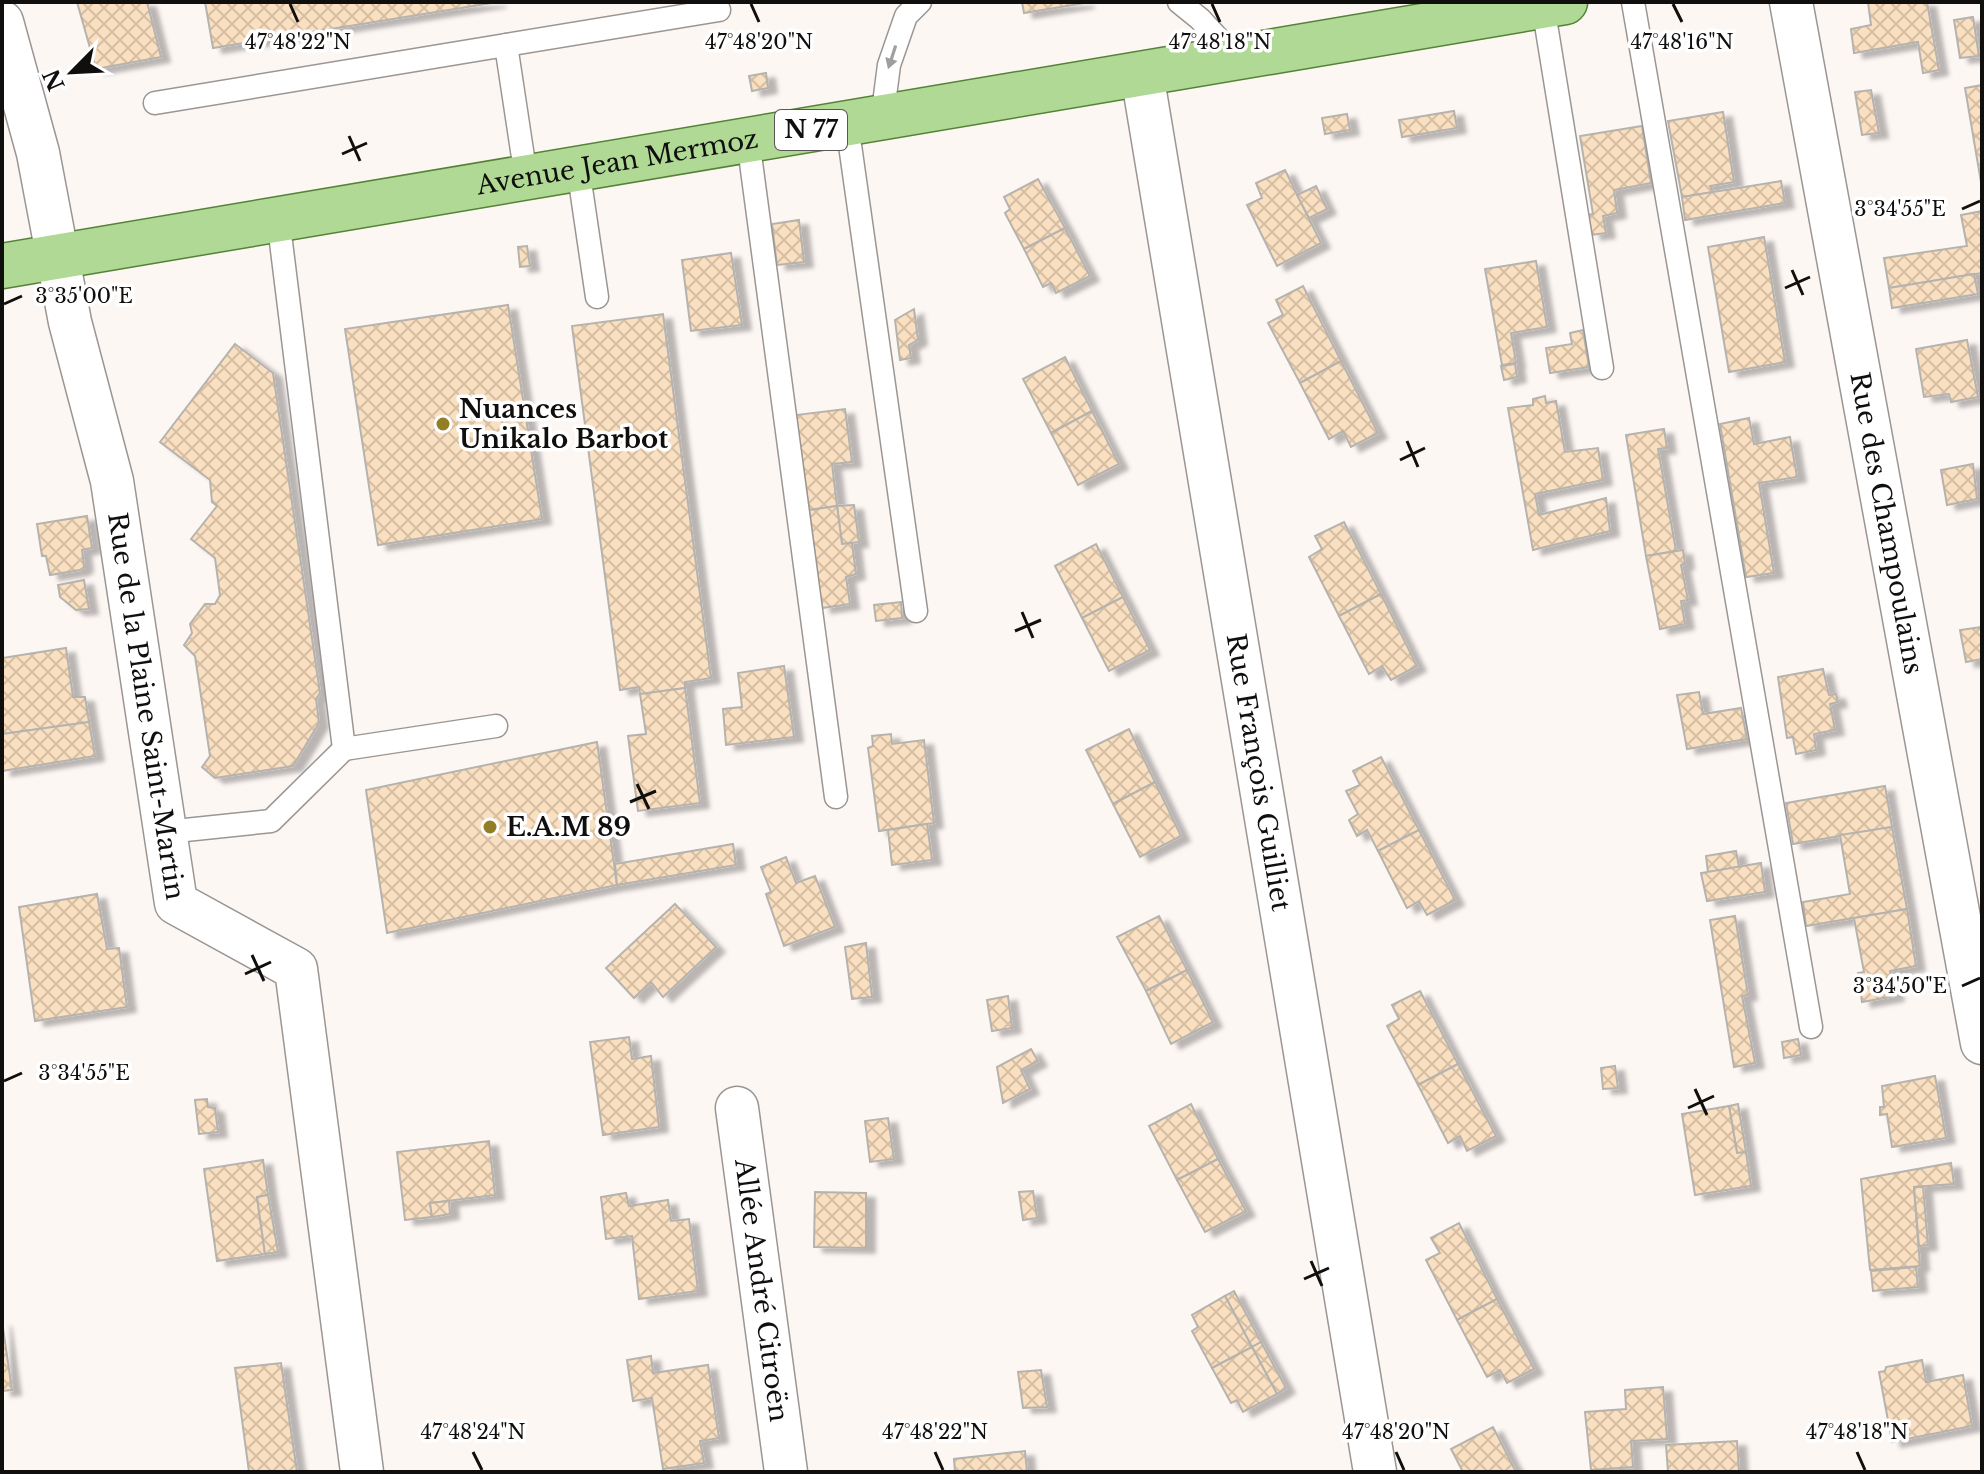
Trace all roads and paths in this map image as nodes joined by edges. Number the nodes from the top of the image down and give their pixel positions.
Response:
1 (920, 2) edge
2 (1179, 2) edge
3 (1633, 2) edge
4 (1791, 2) edge
5 (1554, 4) edge
6 (719, 10) dead end
7 (2, 22) edge
8 (506, 45) junction
9 (1236, 58) junction
10 (1142, 74) junction
11 (155, 103) dead end
12 (864, 122) junction
13 (748, 140) junction
14 (578, 168) junction
15 (526, 177) junction
16 (278, 218) junction
17 (57, 256) junction
18 (2, 266) edge
19 (597, 297) dead end
20 (1602, 368) dead end
21 (916, 611) dead end
22 (496, 726) dead end
23 (344, 749) junction
24 (836, 797) dead end
25 (166, 832) junction
26 (1811, 1027) dead end
27 (1982, 1043) edge
28 (737, 1108) dead end
29 (362, 1472) edge
30 (786, 1472) edge
31 (1375, 1472) edge

1 -> 12 lane
2 - 9 lane
3 - 26 lane
4 - 27 street, Rue des Champoulains
5 - 9 main road, Avenue Jean Mermoz / N 77
5 - 20 lane
6 - 8 lane
7 - 17 street, Rue de la Plaine Saint-Martin
8 - 11 lane
8 - 15 lane
9 - 10 main road, Avenue Jean Mermoz / N 77
10 - 12 main road, Avenue Jean Mermoz / N 77
10 - 31 street, Rue François Guilliet
12 - 13 main road, Avenue Jean Mermoz / N 77
12 - 21 lane
13 - 14 main road, Avenue Jean Mermoz / N 77
13 - 24 lane
14 - 15 main road, Avenue Jean Mermoz / N 77
14 - 19 lane
15 - 16 main road, Avenue Jean Mermoz / N 77
16 - 17 main road, Avenue Jean Mermoz / N 77
16 - 23 lane
17 - 18 main road, Avenue Jean Mermoz / N 77
17 - 25 street, Rue de la Plaine Saint-Martin
22 - 23 lane
23 - 25 lane
25 - 29 street, Rue de la Plaine Saint-Martin
28 - 30 street, Allée André Citroën

